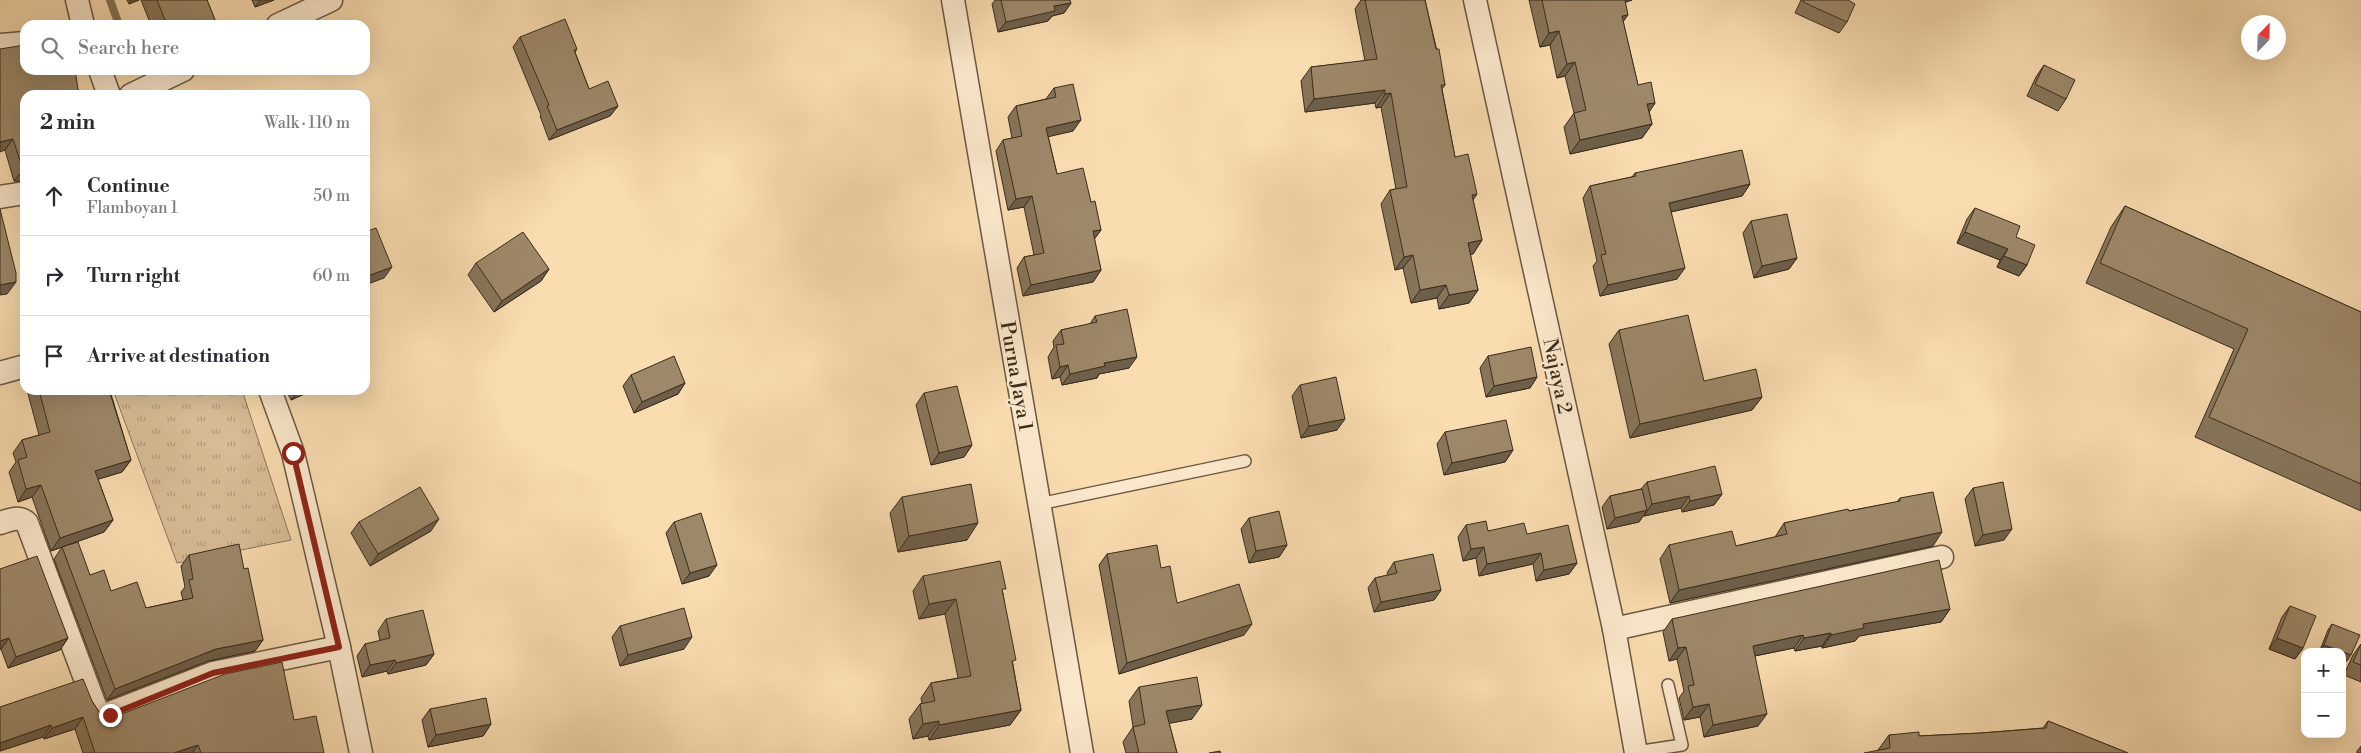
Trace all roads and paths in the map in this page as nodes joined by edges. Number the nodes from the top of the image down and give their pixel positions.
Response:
1 (77, 0) edge
2 (330, 0) edge
3 (953, 0) edge
4 (1475, 0) edge
5 (82, 20) edge
6 (288, 20) edge
7 (20, 43) edge
8 (0, 45) edge
9 (102, 75) edge
10 (173, 75) edge
11 (107, 90) edge
12 (141, 90) edge
13 (20, 194) edge
14 (0, 197) edge
15 (20, 367) edge
16 (0, 373) edge
17 (272, 395) edge
18 (1246, 461) dead end
19 (1039, 504) junction
20 (0, 523) edge
21 (1942, 557) dead end
22 (1614, 629) junction
23 (339, 647) junction
24 (1668, 685) dead end
25 (1636, 752) edge
26 (361, 753) edge
27 (1082, 753) edge

1 - 5 street
2 - 6 street
3 - 19 street, Purna Jaya 1
4 - 22 street, Najaya 2
7 - 8 street
9 - 11 street
10 - 12 street
13 - 14 street
15 - 16 street
17 - 23 street
18 - 19 lane
19 - 27 street, Purna Jaya 1
20 - 23 street
21 - 22 street
22 - 25 street, Najaya 2
23 - 26 street
24 - 25 lane

